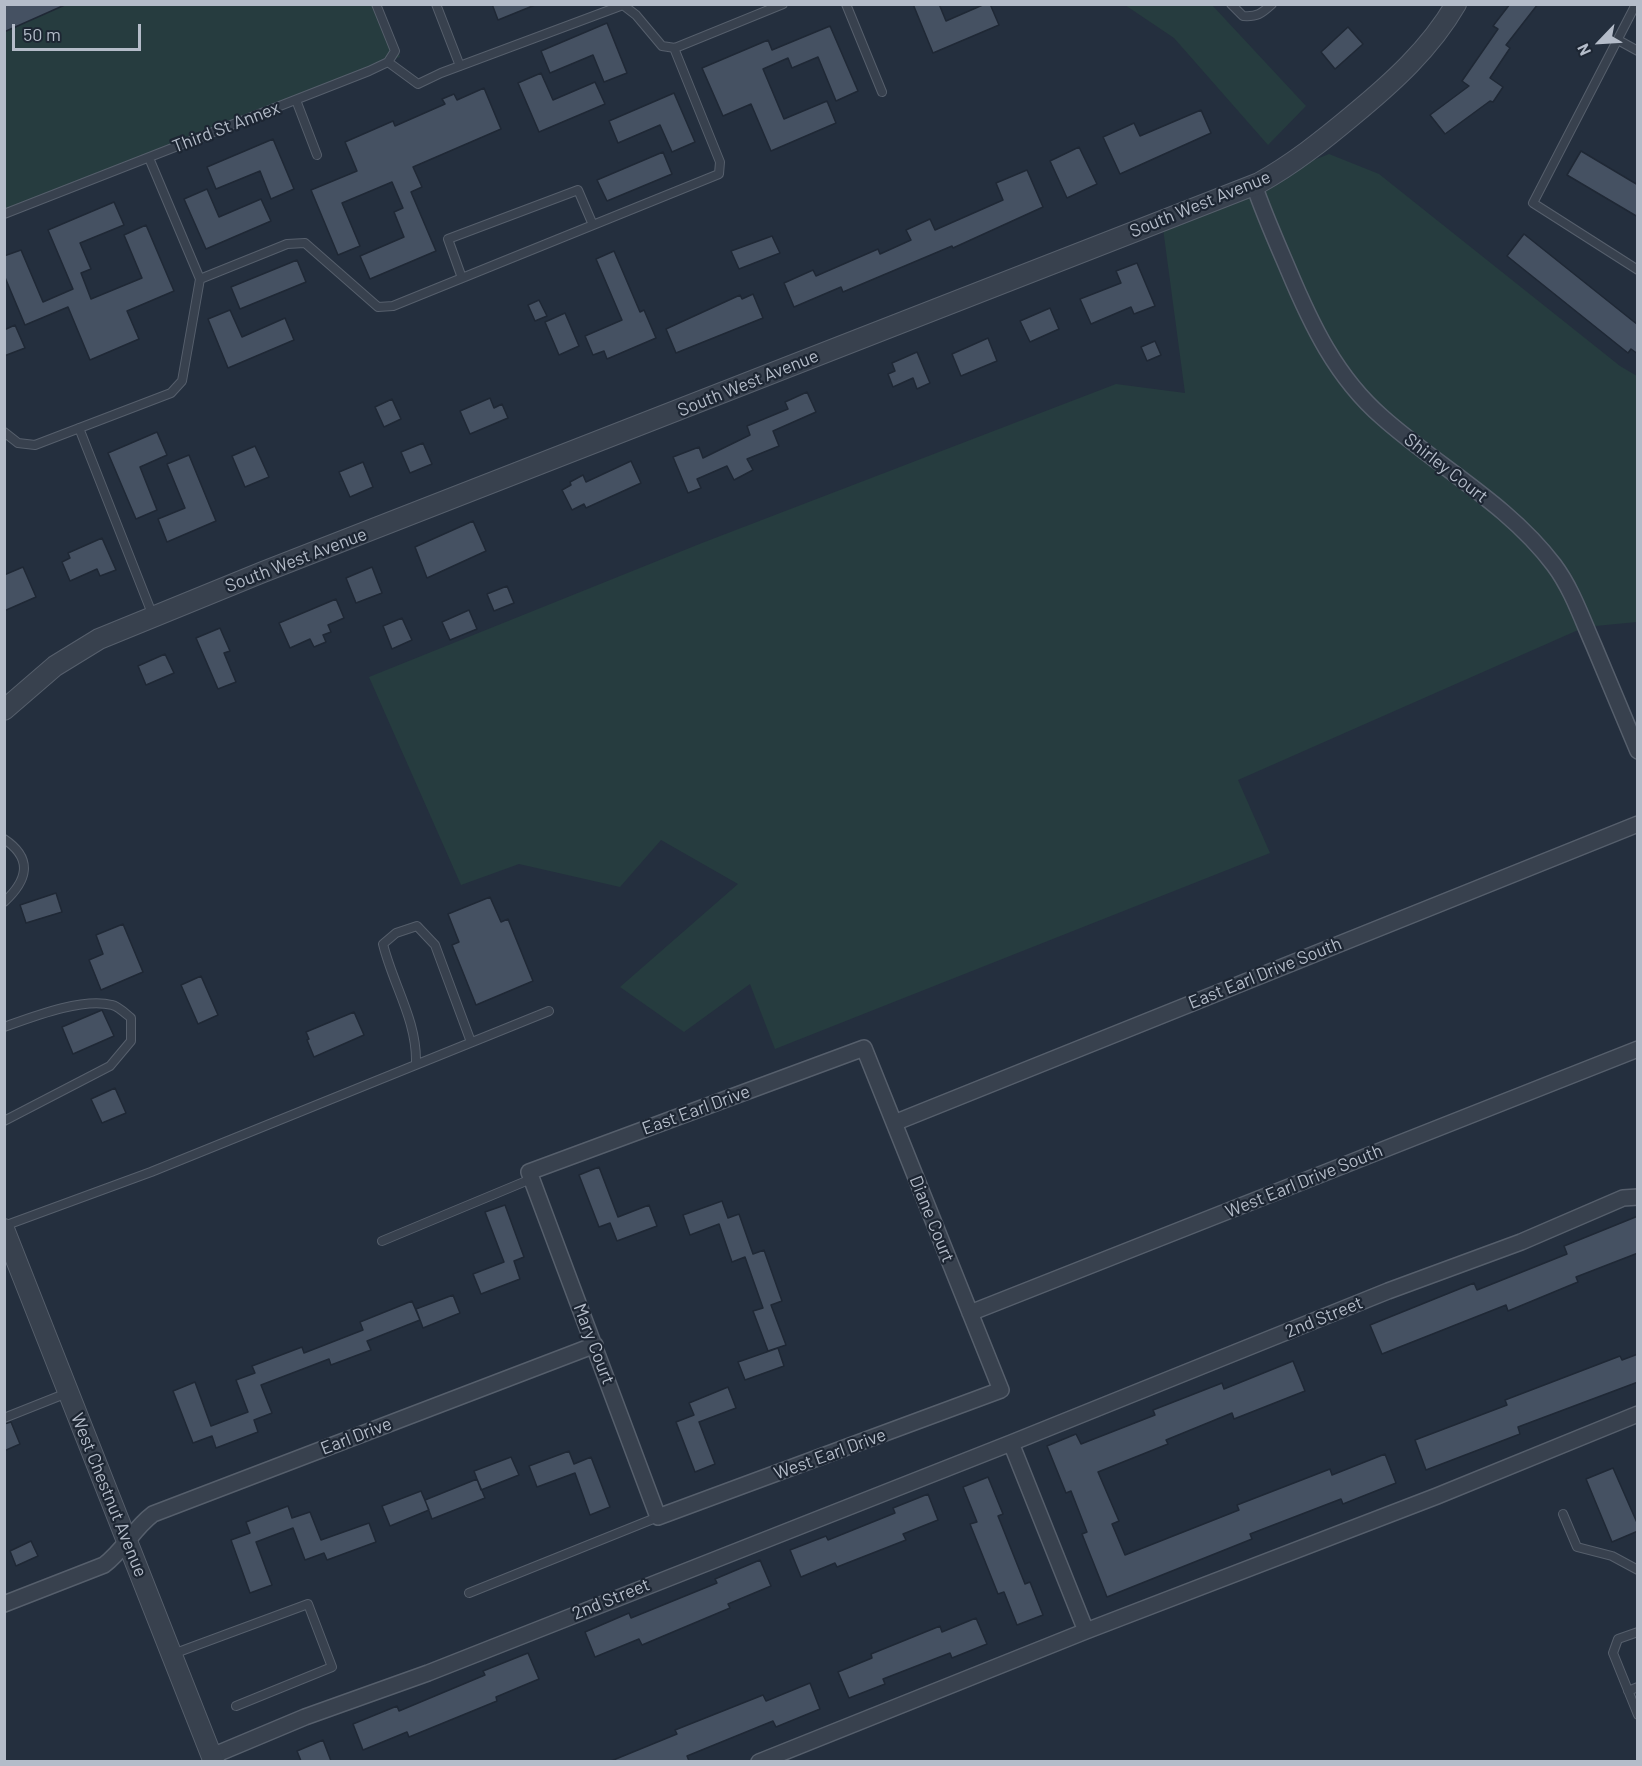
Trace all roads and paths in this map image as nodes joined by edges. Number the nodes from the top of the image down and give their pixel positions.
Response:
1 (376, 4) edge
2 (436, 4) edge
3 (783, 4) edge
4 (846, 4) edge
5 (1232, 4) edge
6 (1272, 4) edge
7 (1456, 4) edge
8 (1636, 4) edge
9 (623, 5) edge
10 (1618, 39) junction
11 (674, 48) junction
12 (1638, 51) edge
13 (388, 62) junction
14 (460, 66) junction
15 (882, 92) dead end
16 (296, 100) junction
17 (317, 155) dead end
18 (148, 158) junction
19 (1254, 185) junction
20 (4, 214) edge
21 (592, 225) junction
22 (1638, 270) edge
23 (462, 278) junction
24 (200, 279) junction
25 (79, 428) junction
26 (4, 432) edge
27 (154, 617) junction
28 (4, 710) edge
29 (1638, 751) edge
30 (1638, 824) edge
31 (4, 838) edge
32 (4, 902) edge
33 (549, 1011) dead end
34 (4, 1027) edge
35 (471, 1042) junction
36 (864, 1048) joint
37 (1638, 1048) edge
38 (416, 1064) junction
39 (4, 1121) edge
40 (894, 1123) junction
41 (530, 1176) junction
42 (1638, 1197) edge
43 (4, 1228) edge
44 (382, 1241) dead end
45 (970, 1313) junction
46 (595, 1345) junction
47 (1001, 1390) joint
48 (69, 1392) junction
49 (1638, 1414) edge
50 (4, 1418) edge
51 (1011, 1443) junction
52 (1563, 1514) dead end
53 (658, 1517) junction
54 (128, 1542) junction
55 (1638, 1570) edge
56 (469, 1593) dead end
57 (4, 1604) edge
58 (1086, 1631) junction
59 (1638, 1632) edge
60 (172, 1654) junction
61 (1638, 1687) edge
62 (1628, 1691) junction
63 (236, 1706) dead end
64 (1638, 1715) edge
65 (213, 1759) edge
66 (759, 1761) edge

1 - 13 lane
2 - 14 lane
3 - 11 lane
4 - 15 lane
5 - 6 lane
7 - 19 street, South West Avenue
8 - 10 lane
9 - 11 lane
9 - 14 lane
10 - 12 lane
10 - 22 lane
11 - 21 lane
13 - 14 lane
13 - 16 lane, Third St Annex
16 - 17 lane
16 - 18 lane, Third St Annex
18 - 20 lane, Third St Annex
18 - 24 lane
19 - 27 street, South West Avenue
19 - 29 street, Shirley Court
21 - 23 lane
21 - 23 lane
23 - 24 lane
24 - 25 lane
25 - 26 lane
25 - 27 lane
27 - 28 street, South West Avenue
30 - 40 street, East Earl Drive South
31 - 32 lane
33 - 35 lane
34 - 39 lane
35 - 38 lane
35 - 38 lane
36 - 40 street, Diane Court
36 - 41 street, East Earl Drive
37 - 45 street, West Earl Drive South
38 - 43 lane
40 - 45 street, Diane Court
41 - 44 lane
41 - 46 street, Mary Court
42 - 51 street, 2nd Street
43 - 48 street, West Chestnut Avenue
45 - 47 street, Diane Court
46 - 53 street, Mary Court
46 - 54 street, Earl Drive
47 - 53 street, West Earl Drive
48 - 50 lane
48 - 54 street, West Chestnut Avenue
49 - 58 street
51 - 58 street
51 - 65 street, 2nd Street
52 - 55 lane
53 - 56 lane
54 - 57 street, Earl Drive
54 - 60 street, West Chestnut Avenue
58 - 66 street
59 - 62 lane
60 - 63 lane
60 - 65 street, West Chestnut Avenue
61 - 62 lane
62 - 64 lane

